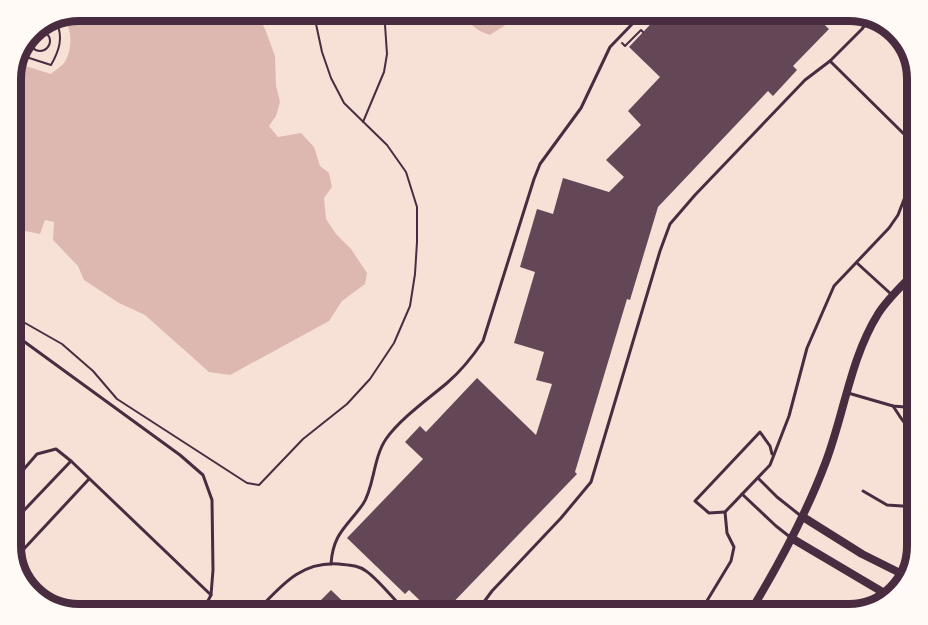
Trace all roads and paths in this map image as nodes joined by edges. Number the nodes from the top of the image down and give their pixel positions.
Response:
1 (315, 21) edge
2 (385, 21) edge
3 (635, 21) edge
4 (866, 24) edge
5 (58, 25) edge
6 (644, 32) dead end
7 (44, 33) edge
8 (630, 41) dead end
9 (32, 45) edge
10 (38, 50) junction
11 (26, 57) edge
12 (36, 60) junction
13 (830, 61) junction
14 (363, 122) junction
15 (907, 136) edge
16 (907, 192) edge
17 (857, 263) junction
18 (907, 281) edge
19 (893, 296) junction
20 (21, 321) edge
21 (21, 339) edge
22 (848, 393) junction
23 (893, 406) junction
24 (907, 407) edge
25 (907, 427) edge
26 (772, 456) junction
27 (71, 461) junction
28 (21, 472) edge
29 (89, 478) junction
30 (758, 478) junction
31 (863, 491) dead end
32 (742, 494) junction
33 (907, 506) edge
34 (725, 512) junction
35 (21, 514) edge
36 (803, 517) junction
37 (793, 539) junction
38 (21, 551) edge
39 (331, 564) junction
40 (900, 573) edge
41 (883, 592) edge
42 (212, 595) junction
43 (207, 604) edge
44 (264, 604) edge
45 (398, 604) edge
46 (483, 604) edge
47 (706, 604) edge
48 (755, 604) edge

1 - 14 path
2 - 14 path
3 - 39 lane
4 - 13 lane
5 - 12 path
6 - 8 path
7 - 10 path
9 - 10 path
10 - 12 path
11 - 12 path
13 - 15 lane
13 - 46 lane
14 - 20 path
16 - 17 lane
17 - 19 lane
17 - 26 lane
18 - 19 street
19 - 22 street
21 - 42 lane
22 - 23 lane
22 - 36 street
23 - 24 lane
23 - 25 lane
26 - 30 lane
26 - 34 lane
27 - 28 lane
27 - 29 lane
27 - 35 lane
29 - 38 lane
29 - 42 lane
30 - 32 lane
30 - 36 lane
31 - 33 lane
32 - 34 lane
32 - 37 lane
34 - 47 lane
36 - 37 street
36 - 40 street
37 - 41 street
37 - 48 street
39 - 44 lane
39 - 45 lane
42 - 43 lane

